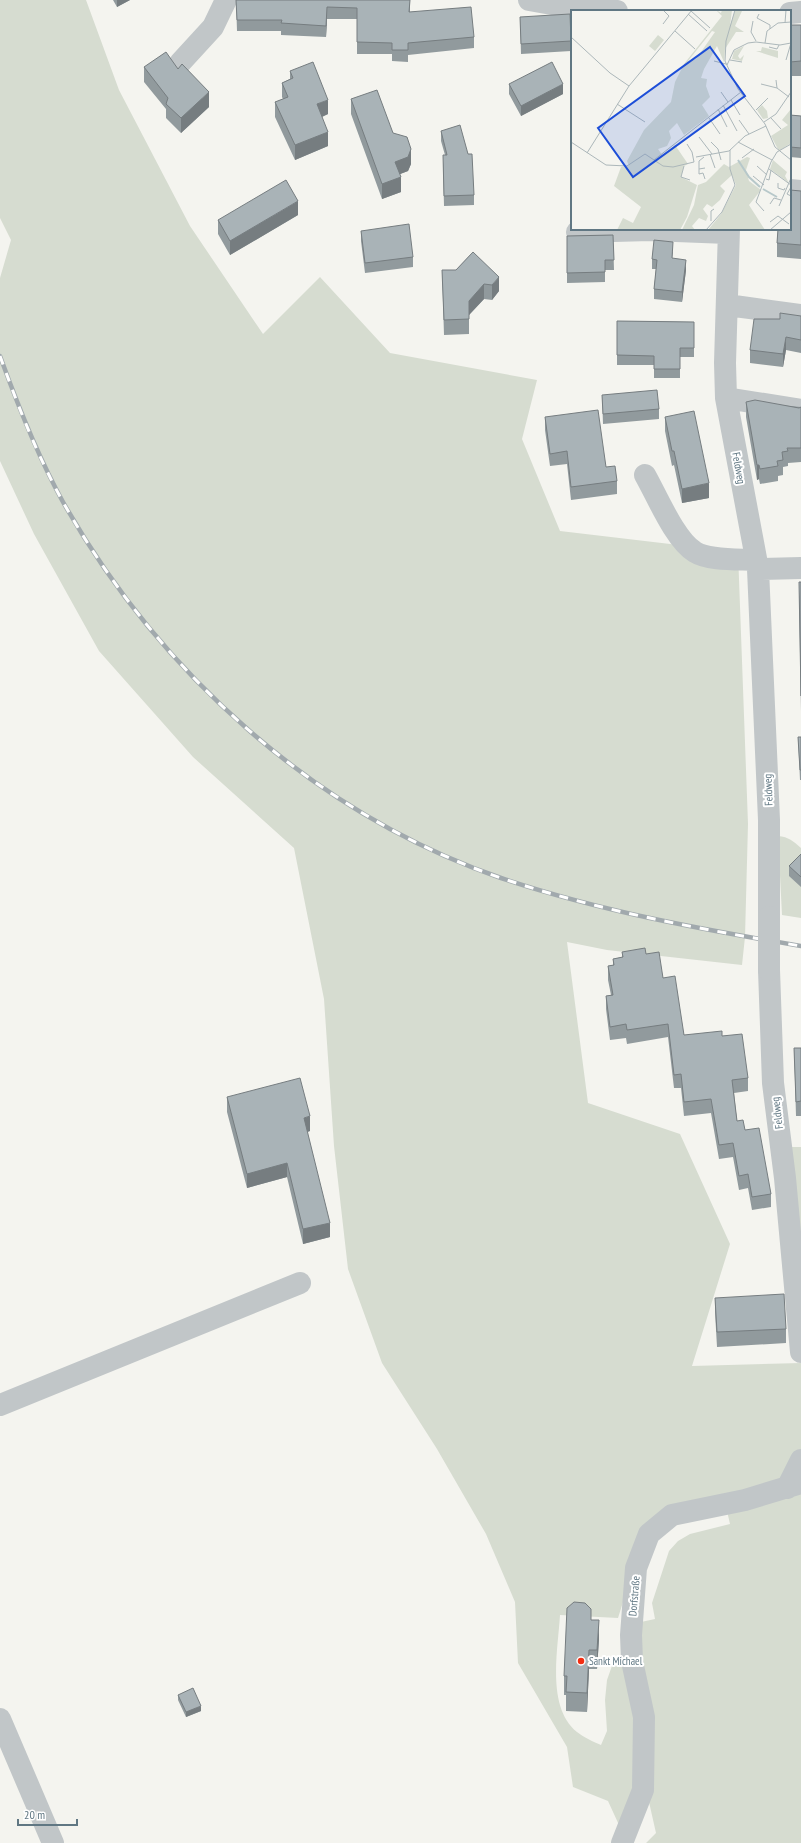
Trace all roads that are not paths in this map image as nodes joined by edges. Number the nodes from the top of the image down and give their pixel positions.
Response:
1 (226, 0) edge
2 (529, 0) edge
3 (606, 10) edge
4 (801, 12) edge
5 (791, 13) edge
6 (180, 63) dead end
7 (791, 190) edge
8 (801, 191) edge
9 (728, 231) edge
10 (577, 232) dead end
11 (727, 306) junction
12 (801, 315) edge
13 (726, 398) junction
14 (801, 410) edge
15 (645, 475) dead end
16 (757, 564) junction
17 (801, 568) edge
18 (300, 1283) dead end
19 (801, 1352) edge
20 (0, 1405) edge
21 (801, 1460) edge
22 (794, 1485) edge
23 (0, 1719) edge
24 (53, 1843) edge
25 (622, 1843) edge

1 - 6 street
2 - 3 street
4 - 5 street
7 - 8 street
9 - 10 street
9 - 11 street, Feldweg
11 - 12 street
11 - 13 street, Feldweg
13 - 14 street
13 - 16 street, Feldweg
15 - 16 street
16 - 17 street
16 - 19 street, Feldweg, bridge
18 - 20 street
21 - 22 street
22 - 25 street, Dorfstraße
23 - 24 street

